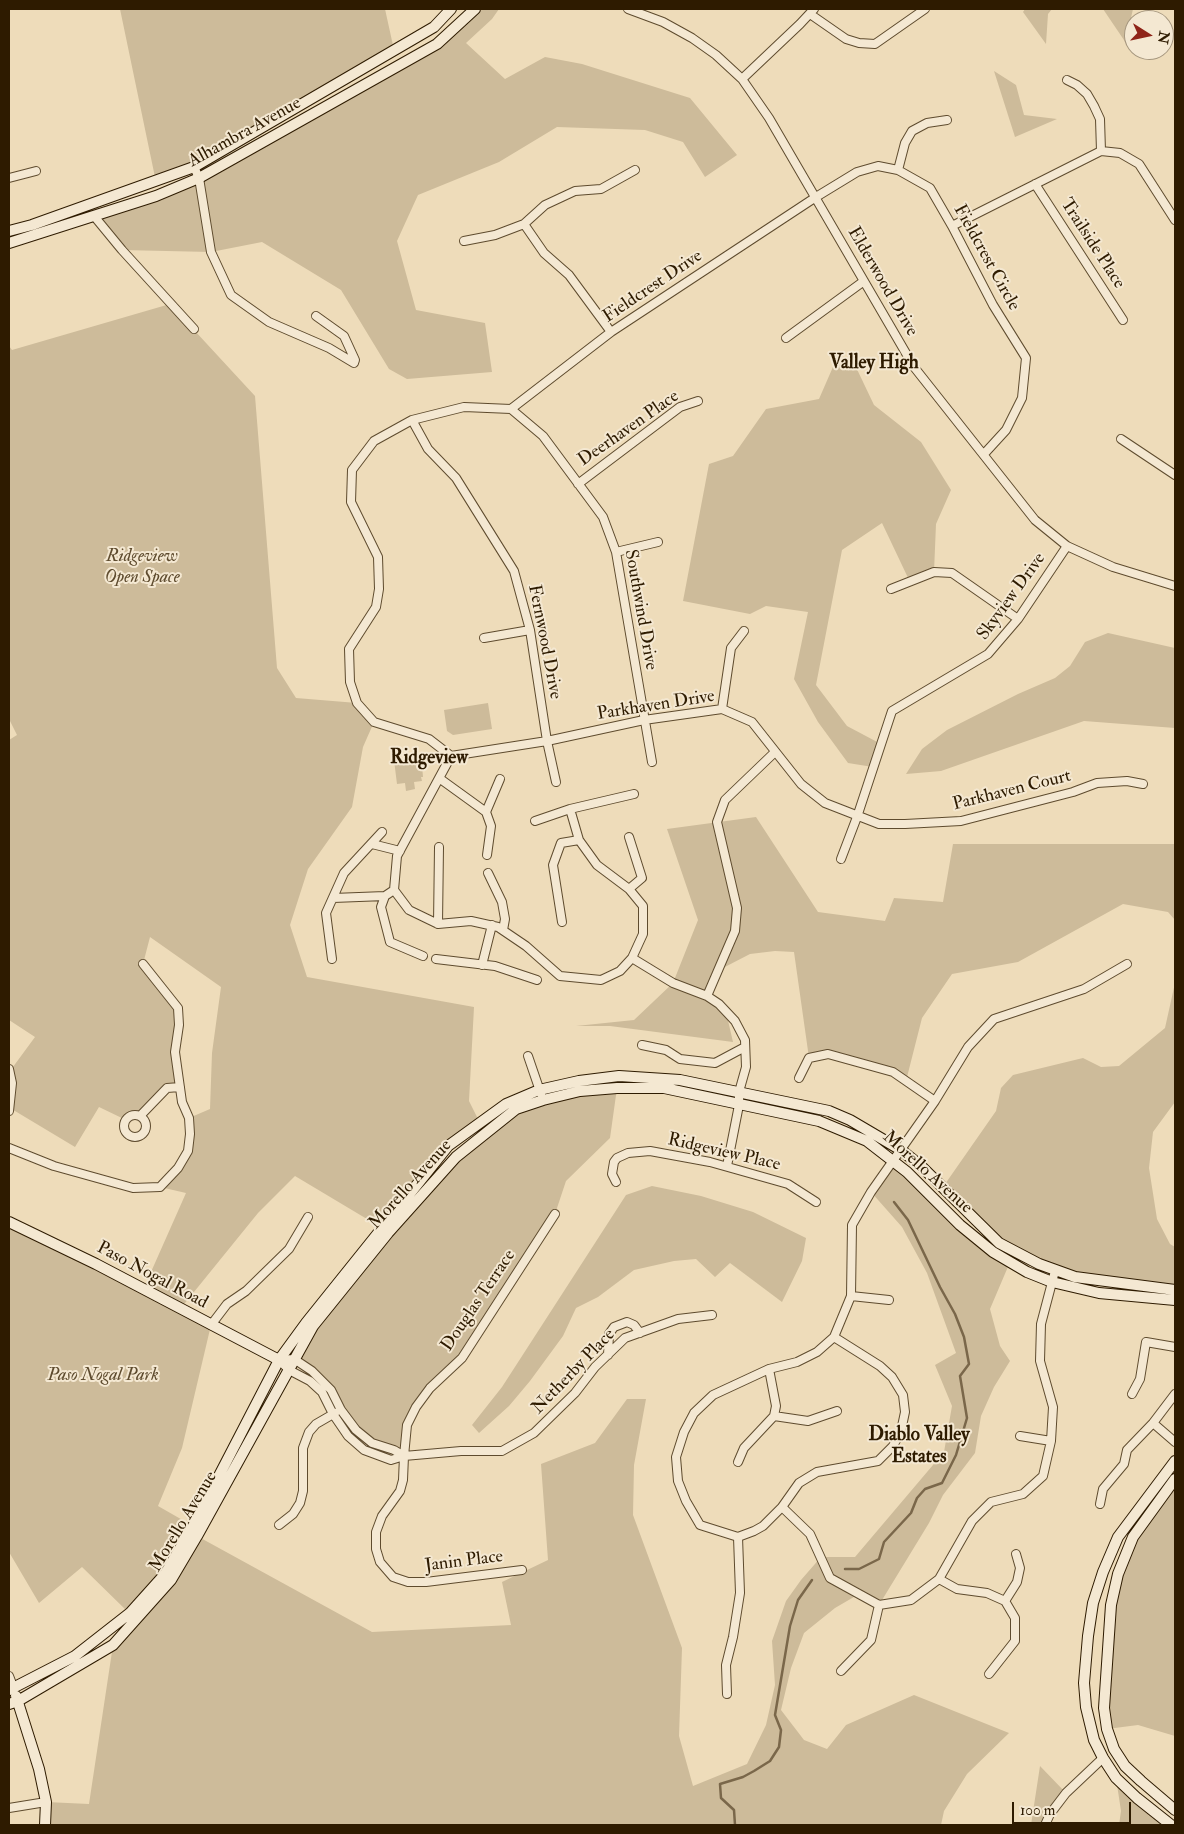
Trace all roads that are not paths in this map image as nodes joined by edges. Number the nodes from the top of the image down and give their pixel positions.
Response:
1 (451, 9) edge
2 (475, 9) edge
3 (628, 9) edge
4 (925, 9) edge
5 (812, 11) edge
6 (742, 79) junction
7 (1067, 80) dead end
8 (947, 120) dead end
9 (1101, 151) junction
10 (194, 167) junction
11 (636, 170) dead end
12 (898, 170) junction
13 (36, 171) dead end
14 (9, 178) edge
15 (198, 178) junction
16 (1035, 184) junction
17 (816, 197) junction
18 (94, 216) junction
19 (1175, 220) edge
20 (524, 224) junction
21 (952, 226) junction
22 (9, 232) edge
23 (464, 241) dead end
24 (9, 243) edge
25 (864, 281) junction
26 (316, 316) dead end
27 (1123, 320) dead end
28 (194, 329) dead end
29 (611, 332) junction
30 (786, 338) dead end
31 (698, 401) dead end
32 (511, 409) junction
33 (412, 420) junction
34 (1121, 439) dead end
35 (984, 454) junction
36 (1175, 475) edge
37 (578, 484) junction
38 (658, 542) dead end
39 (1067, 546) junction
40 (616, 552) junction
41 (1175, 586) edge
42 (891, 589) dead end
43 (1018, 619) junction
44 (530, 630) junction
45 (744, 631) dead end
46 (484, 638) dead end
47 (722, 709) junction
48 (644, 720) junction
49 (547, 741) junction
50 (775, 752) junction
51 (451, 756) junction
52 (652, 762) dead end
53 (439, 778) junction
54 (500, 778) dead end
55 (556, 782) dead end
56 (1144, 784) dead end
57 (634, 794) dead end
58 (570, 809) junction
59 (486, 812) junction
60 (857, 817) junction
61 (535, 820) dead end
62 (382, 832) dead end
63 (629, 837) dead end
64 (579, 840) junction
65 (372, 844) junction
66 (439, 847) dead end
67 (400, 851) junction
68 (487, 855) dead end
69 (841, 859) dead end
70 (488, 873) dead end
71 (629, 889) junction
72 (394, 890) junction
73 (385, 896) junction
74 (333, 898) junction
75 (562, 922) dead end
76 (438, 924) junction
77 (492, 925) junction
78 (503, 930) junction
79 (423, 956) dead end
80 (632, 958) junction
81 (332, 959) dead end
82 (436, 959) dead end
83 (142, 964) dead end
84 (1127, 964) dead end
85 (482, 965) junction
86 (537, 980) dead end
87 (707, 996) junction
88 (642, 1046) dead end
89 (745, 1046) junction
90 (528, 1056) dead end
91 (9, 1069) edge
92 (799, 1078) dead end
93 (180, 1086) junction
94 (539, 1090) junction
95 (739, 1092) junction
96 (543, 1100) junction
97 (935, 1101) junction
98 (739, 1105) junction
99 (9, 1111) edge
100 (140, 1116) dead end
101 (9, 1148) edge
102 (901, 1150) junction
103 (893, 1161) junction
104 (728, 1166) junction
105 (616, 1182) dead end
106 (816, 1202) dead end
107 (555, 1214) dead end
108 (308, 1216) dead end
109 (9, 1222) edge
110 (1055, 1271) junction
111 (1052, 1282) junction
112 (1175, 1290) edge
113 (851, 1296) junction
114 (889, 1300) dead end
115 (1175, 1300) edge
116 (712, 1315) dead end
117 (211, 1325) junction
118 (640, 1333) junction
119 (834, 1337) junction
120 (1175, 1347) edge
121 (608, 1355) junction
122 (294, 1359) junction
123 (279, 1360) junction
124 (769, 1369) junction
125 (289, 1370) junction
126 (1132, 1394) dead end
127 (1175, 1394) edge
128 (342, 1410) junction
129 (838, 1411) dead end
130 (333, 1414) junction
131 (774, 1416) junction
132 (1153, 1423) junction
133 (1020, 1436) dead end
134 (1051, 1441) junction
135 (1175, 1442) edge
136 (404, 1456) junction
137 (1175, 1461) edge
138 (738, 1462) dead end
139 (1175, 1479) edge
140 (1100, 1504) dead end
141 (782, 1507) junction
142 (279, 1525) dead end
143 (738, 1537) junction
144 (1016, 1554) dead end
145 (522, 1570) dead end
146 (939, 1578) junction
147 (1005, 1601) junction
148 (879, 1605) junction
149 (841, 1671) dead end
150 (989, 1674) dead end
151 (9, 1676) edge
152 (11, 1689) edge
153 (727, 1694) dead end
154 (13, 1702) edge
155 (1103, 1758) junction
156 (46, 1802) junction
157 (9, 1808) edge
158 (1175, 1810) edge
159 (45, 1825) edge
160 (1046, 1825) edge
161 (1171, 1825) edge

1 - 10 street, Alhambra Avenue
2 - 15 street, Alhambra Avenue
3 - 6 street, Elderwood Drive
4 - 5 street
5 - 6 street
6 - 17 street, Elderwood Drive
7 - 9 street
8 - 12 street
9 - 16 street
9 - 19 street
10 - 15 street
10 - 22 street, Alhambra Avenue
11 - 20 street
12 - 17 street, Fieldcrest Circle
12 - 21 street, Fieldcrest Circle
13 - 14 street
15 - 18 street, Alhambra Avenue
15 - 26 street
16 - 21 street
16 - 27 street, Trailside Place
17 - 25 street, Elderwood Drive
17 - 29 street, Fieldcrest Drive
18 - 24 street, Alhambra Avenue
18 - 28 street
20 - 23 street
20 - 29 street
21 - 35 street, Fieldcrest Circle
25 - 30 street
25 - 35 street, Elderwood Drive
29 - 32 street, Fieldcrest Drive
31 - 37 street, Deerhaven Place
32 - 33 street
32 - 37 street, Southwind Drive
33 - 44 street, Fernwood Drive
33 - 51 street
34 - 36 street
35 - 39 street, Elderwood Drive
37 - 40 street, Southwind Drive
38 - 40 street
39 - 41 street, Elderwood Drive
39 - 43 street, Skyview Drive
40 - 48 street, Southwind Drive
42 - 43 street
43 - 60 street, Skyview Drive
44 - 46 street
44 - 49 street, Fernwood Drive
45 - 47 street
47 - 48 street, Parkhaven Drive
47 - 50 street, Parkhaven Drive
48 - 49 street, Parkhaven Drive
48 - 52 street, Southwind Drive
49 - 51 street, Parkhaven Drive
49 - 55 street, Fernwood Drive
50 - 60 street, Parkhaven Drive
50 - 87 street
51 - 53 street
53 - 59 street
53 - 67 street
54 - 59 street
56 - 60 street, Parkhaven Court
57 - 58 street
58 - 61 street
58 - 64 street
59 - 68 street
60 - 69 street, Skyview Drive
62 - 65 street
63 - 71 street
64 - 71 street
64 - 75 street
65 - 67 street
65 - 74 street
66 - 76 street
67 - 72 street
70 - 78 street
71 - 80 street
72 - 73 street
72 - 76 street
73 - 74 street
73 - 79 street
74 - 81 street
76 - 77 street
77 - 78 street
77 - 85 street
78 - 80 street
80 - 87 street
82 - 85 street
83 - 93 street
84 - 97 street
85 - 86 street
87 - 89 street
88 - 89 street
89 - 95 street
90 - 94 street
91 - 99 street
92 - 97 street
93 - 100 street
93 - 101 street
94 - 95 street, Morello Avenue
94 - 96 street
94 - 123 street, Morello Avenue
95 - 98 street
95 - 102 street, Morello Avenue
96 - 98 street, Morello Avenue
96 - 122 street, Morello Avenue
97 - 102 street
98 - 103 street, Morello Avenue
98 - 104 street
102 - 103 street
102 - 110 street, Morello Avenue
103 - 111 street, Morello Avenue
103 - 113 street
104 - 105 street, Ridgeview Place
104 - 106 street, Ridgeview Place
107 - 136 street, Douglas Terrace
108 - 117 street
109 - 117 street, Paso Nogal Road
110 - 111 street
110 - 112 street, Morello Avenue
111 - 115 street, Morello Avenue
111 - 134 street
113 - 114 street
113 - 119 street
116 - 118 street, Netherby Place
117 - 123 street, Paso Nogal Road
118 - 121 street, Netherby Place
118 - 121 street
119 - 124 street
119 - 141 street
120 - 126 street
121 - 136 street, Netherby Place
122 - 123 street
122 - 125 street, Morello Avenue
122 - 128 street
123 - 125 street, Netherby Place
123 - 152 street, Morello Avenue
124 - 131 street
124 - 143 street
125 - 130 street, Netherby Place
125 - 154 street, Morello Avenue
127 - 132 street
128 - 130 street
128 - 136 street
129 - 131 street
130 - 136 street, Netherby Place
130 - 142 street
131 - 138 street
132 - 135 street
132 - 140 street
133 - 134 street
134 - 146 street
136 - 145 street, Janin Place
137 - 155 street
139 - 158 street
141 - 143 street
141 - 148 street
143 - 153 street
144 - 147 street
146 - 147 street
146 - 148 street
147 - 150 street
148 - 149 street
151 - 152 street
152 - 154 street
154 - 156 street
155 - 160 street
155 - 161 street
156 - 157 street
156 - 159 street

